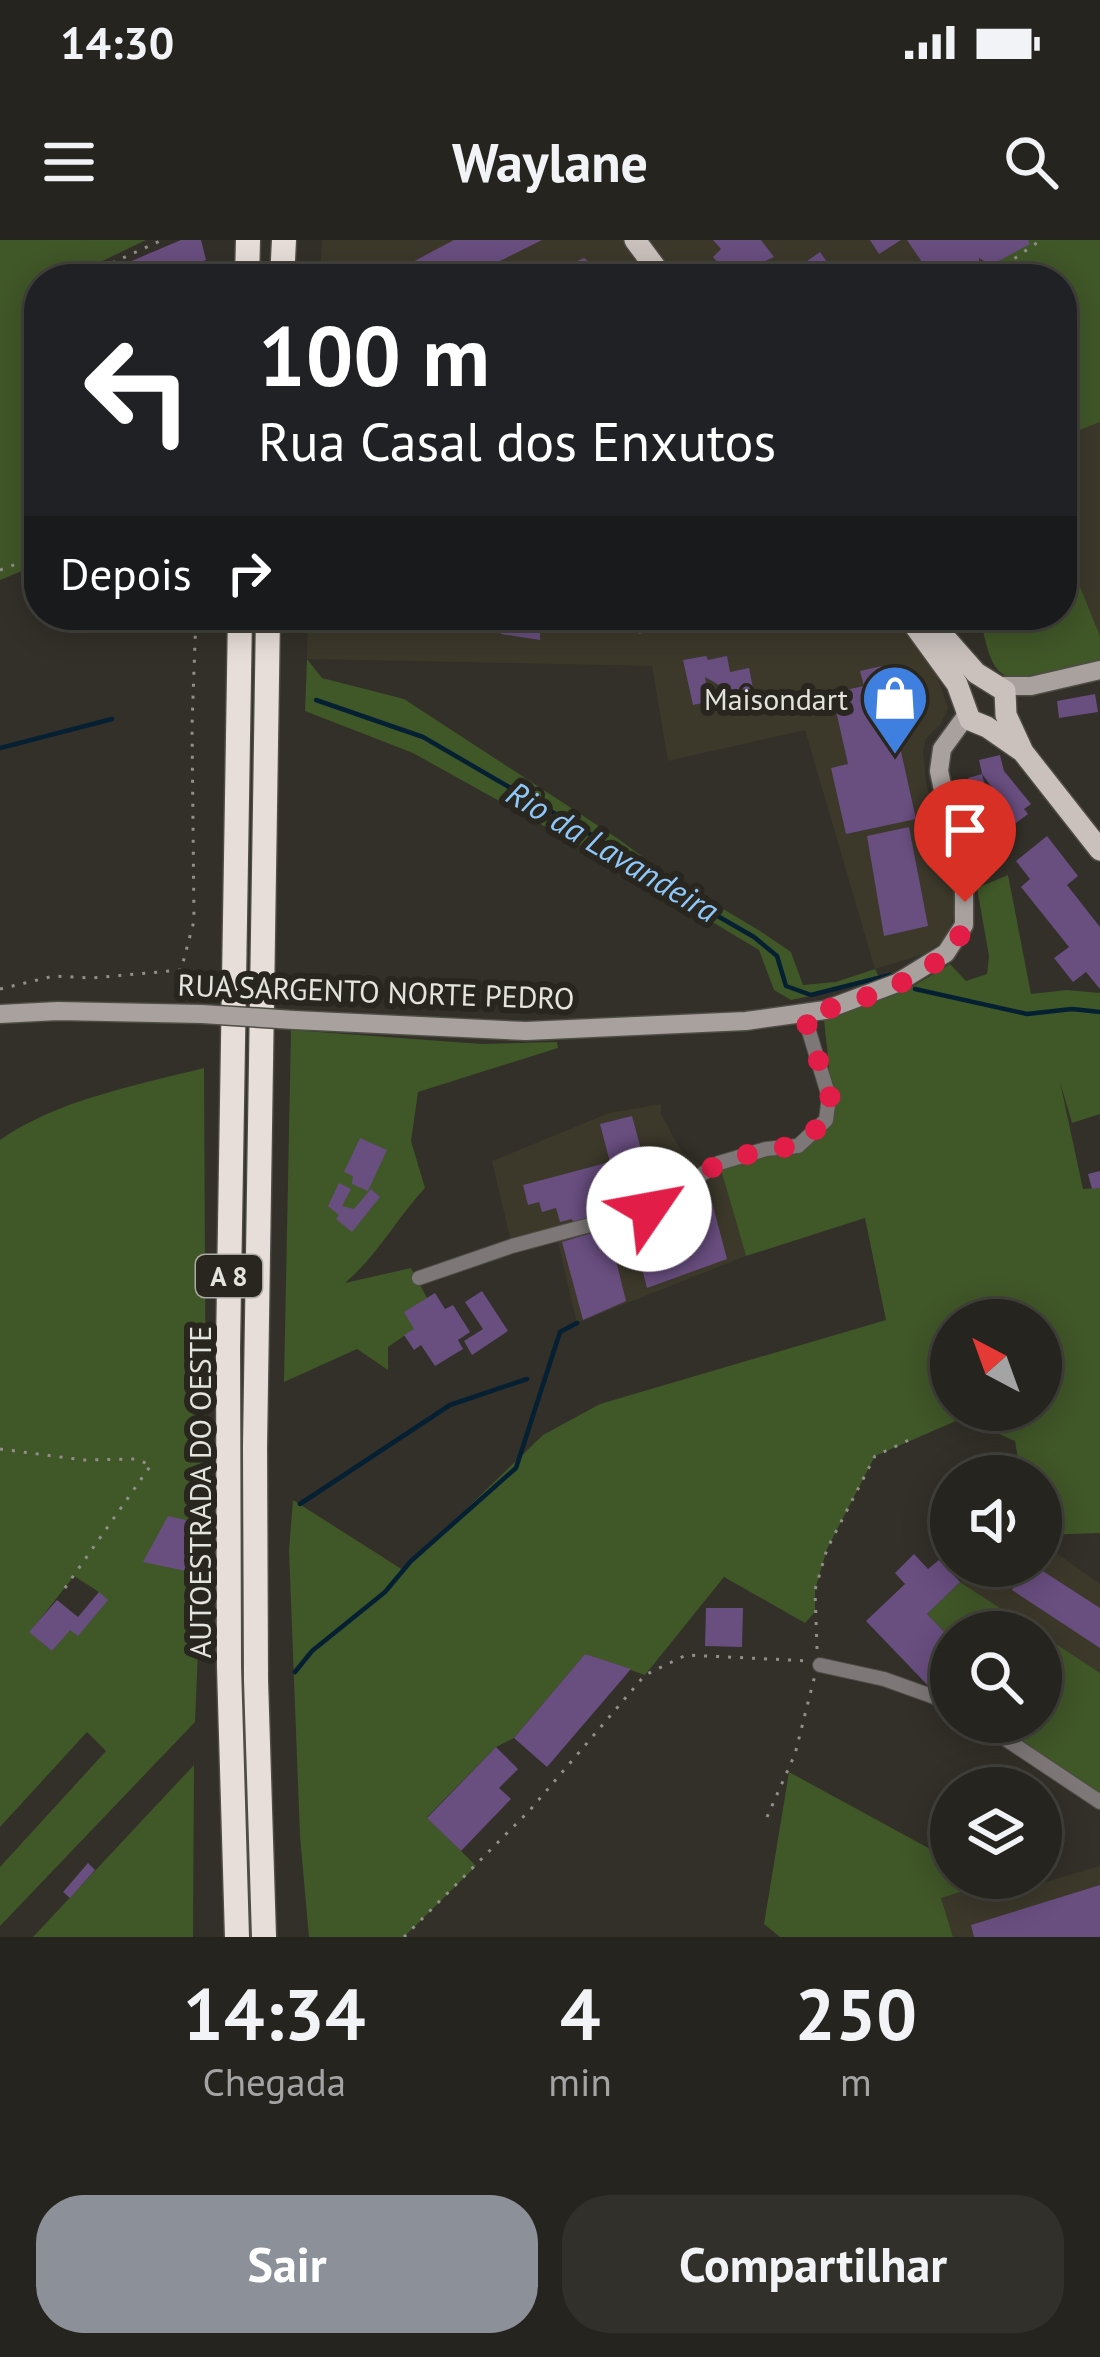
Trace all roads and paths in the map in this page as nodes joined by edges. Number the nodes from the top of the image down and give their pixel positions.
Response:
1 (162, 240) edge
2 (634, 240) edge
3 (1041, 240) edge
4 (110, 264) edge
5 (652, 264) edge
6 (1007, 264) edge
7 (196, 630) edge
8 (240, 630) edge
9 (268, 630) edge
10 (920, 630) edge
11 (935, 630) edge
12 (1100, 670) edge
13 (987, 707) junction
14 (1100, 850) edge
15 (0, 989) edge
16 (0, 1015) edge
17 (804, 1015) junction
18 (419, 1278) dead end
19 (909, 1440) dead end
20 (0, 1449) edge
21 (60, 1595) dead end
22 (820, 1665) junction
23 (930, 1695) edge
24 (1012, 1743) edge
25 (1100, 1802) edge
26 (766, 1817) dead end
27 (237, 1937) edge
28 (264, 1937) edge
29 (404, 1937) edge

1 - 4 path
2 - 5 main road
3 - 6 path
7 - 15 path
8 - 27 highway, AUTOESTRADA DO OESTE / A 8
9 - 28 highway, AUTOESTRADA DO OESTE / A 8
10 - 13 main road
11 - 13 main road
12 - 13 street, RUA SARGENTO NORTE PEDRO
13 - 14 main road
13 - 17 street, RUA SARGENTO NORTE PEDRO
16 - 17 street, RUA SARGENTO NORTE PEDRO, bridge
17 - 18 street
19 - 22 path
20 - 21 path
22 - 23 street
22 - 26 path
22 - 29 path
24 - 25 street

